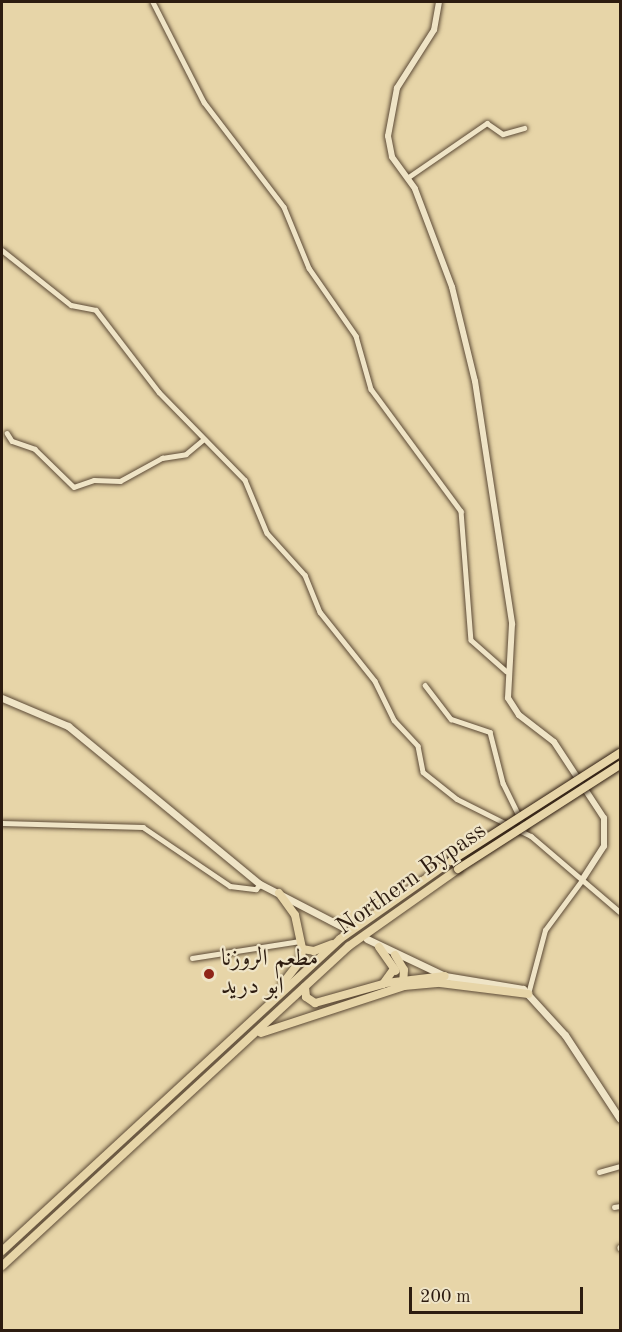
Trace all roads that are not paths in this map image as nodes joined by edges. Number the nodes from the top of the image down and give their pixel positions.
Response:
1 (153, 2) edge
2 (439, 2) edge
3 (524, 128) dead end
4 (407, 178) junction
5 (2, 250) edge
6 (7, 433) dead end
7 (204, 439) junction
8 (507, 671) junction
9 (425, 685) dead end
10 (2, 698) edge
11 (621, 753) edge
12 (621, 765) edge
13 (2, 823) edge
14 (527, 833) junction
15 (582, 880) junction
16 (260, 884) junction
17 (279, 893) junction
18 (300, 904) junction
19 (292, 910) junction
20 (621, 912) edge
21 (343, 927) dead end
22 (367, 939) dead end
23 (338, 941) junction
24 (301, 945) junction
25 (379, 947) junction
26 (395, 955) junction
27 (192, 958) dead end
28 (394, 969) junction
29 (445, 976) junction
30 (383, 984) junction
31 (406, 984) junction
32 (305, 987) junction
33 (528, 994) junction
34 (257, 1012) junction
35 (250, 1039) junction
36 (621, 1119) edge
37 (621, 1166) edge
38 (599, 1172) dead end
39 (621, 1206) edge
40 (614, 1207) dead end
41 (2, 1251) edge
42 (2, 1266) edge

1 - 8 street
2 - 4 street
3 - 4 street
4 - 8 street
5 - 7 street
6 - 7 street
7 - 14 street
8 - 15 street
9 - 14 street
10 - 16 main road
11 - 23 highway, Northern Bypass, bridge
12 - 32 highway, Northern Bypass, bridge
13 - 16 street
14 - 15 street
15 - 20 street
15 - 33 street
16 - 17 main road
17 - 18 main road
17 - 19 highway
18 - 19 highway
18 - 21 main road
19 - 24 highway
22 - 25 main road
23 - 24 highway
23 - 34 highway, Northern Bypass
24 - 27 street
24 - 34 highway
25 - 26 main road
25 - 28 highway
26 - 29 main road
26 - 31 highway
28 - 30 highway
28 - 31 highway
29 - 31 highway
29 - 33 main road
30 - 31 highway
30 - 32 highway
31 - 33 highway
31 - 35 highway
32 - 35 highway, Northern Bypass
33 - 36 main road
34 - 41 highway, Northern Bypass
35 - 42 highway, Northern Bypass
37 - 38 street
39 - 40 street

